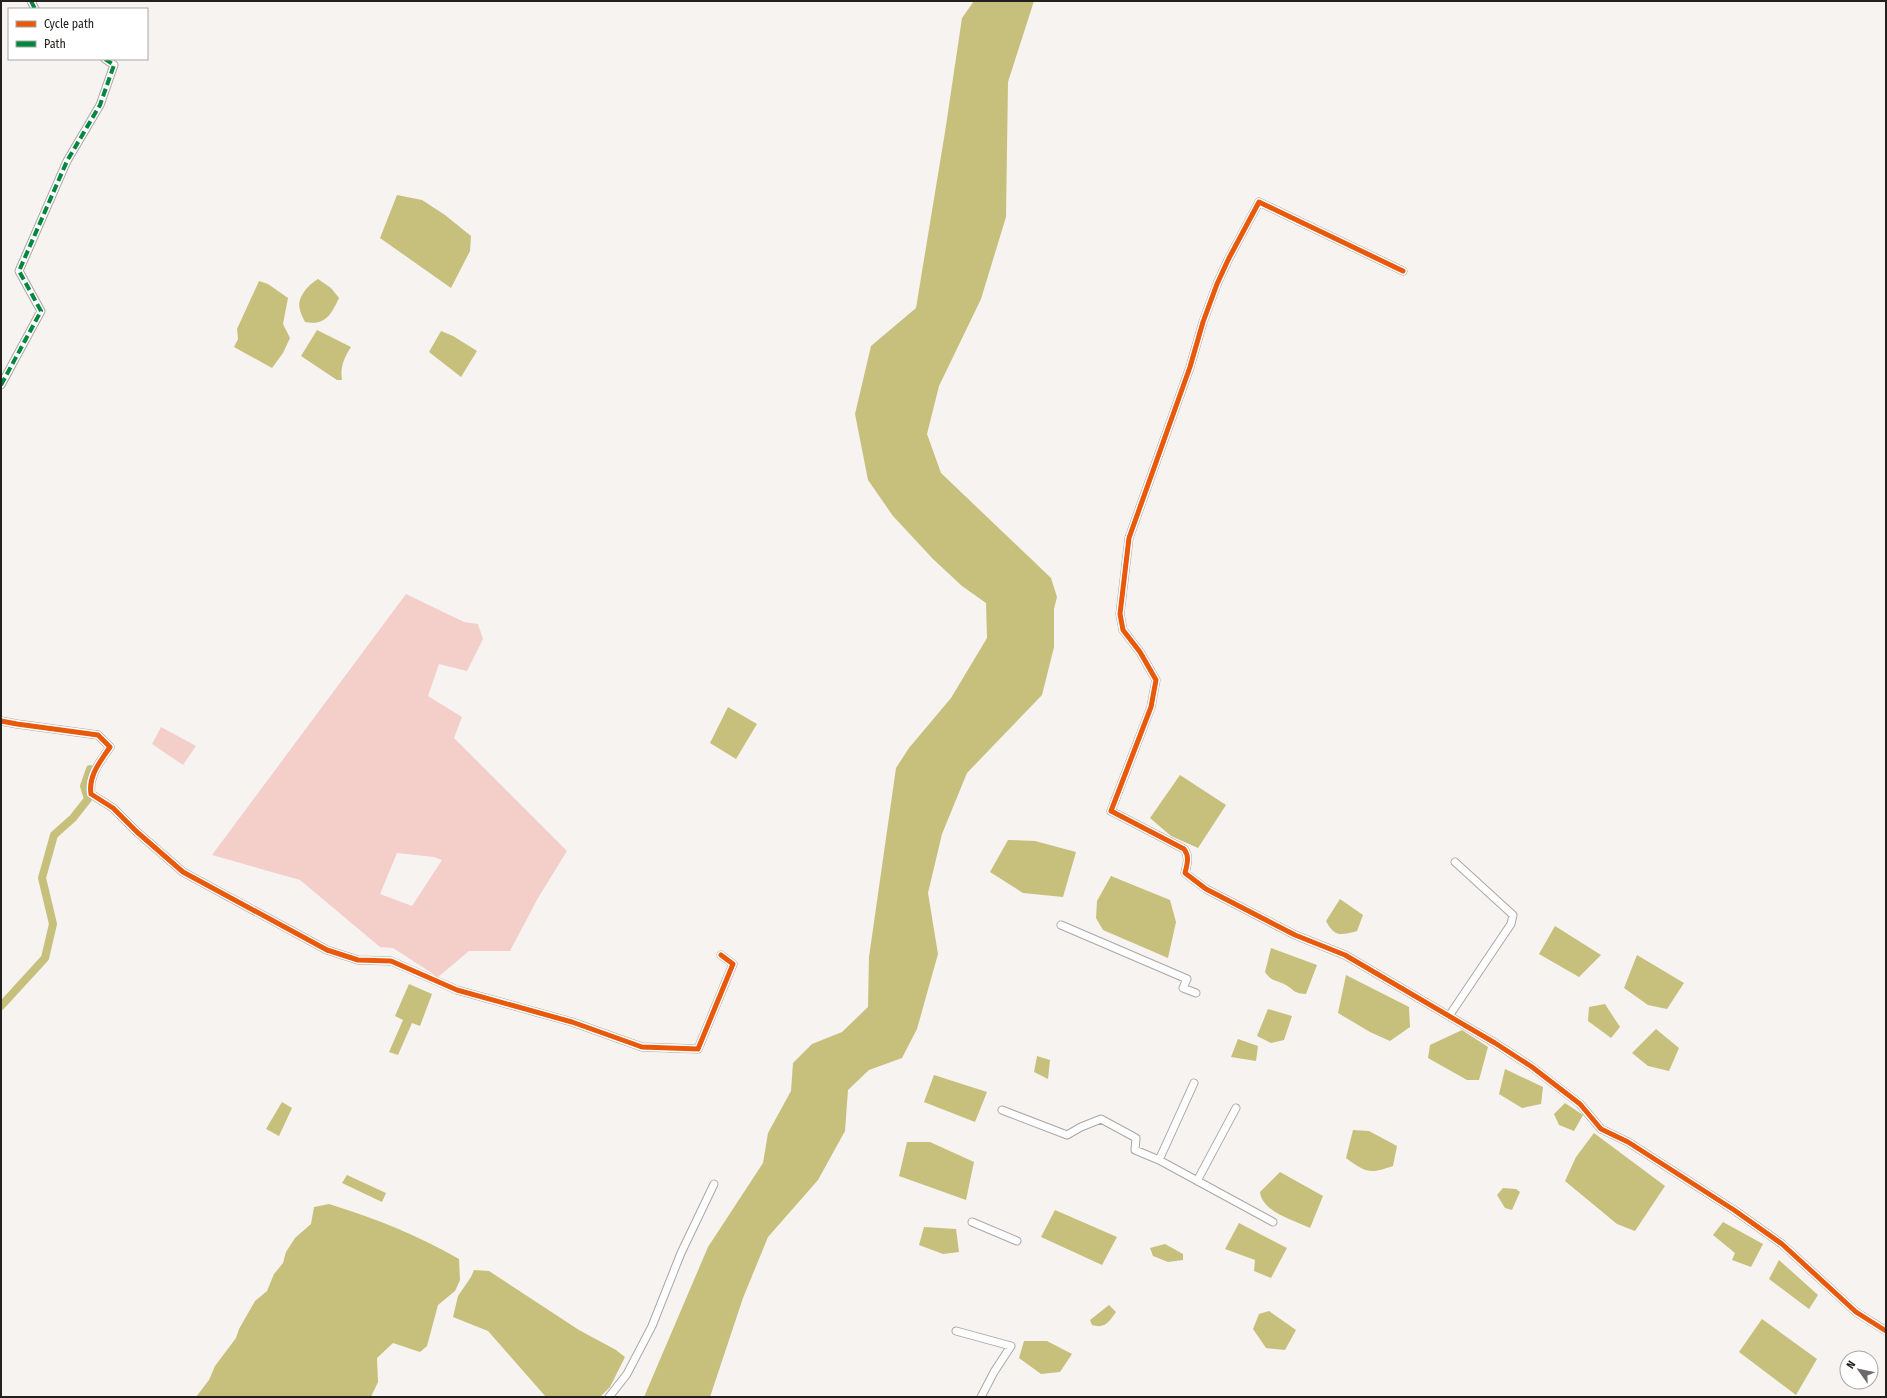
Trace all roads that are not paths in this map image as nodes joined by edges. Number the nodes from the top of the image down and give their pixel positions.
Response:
1 (106, 60) edge
2 (1403, 271) dead end
3 (1, 385) edge
4 (1, 721) edge
5 (1455, 862) dead end
6 (1061, 925) dead end
7 (721, 955) dead end
8 (1196, 994) dead end
9 (1449, 1016) junction
10 (1194, 1083) dead end
11 (1236, 1108) dead end
12 (1002, 1110) dead end
13 (1159, 1160) junction
14 (1197, 1181) junction
15 (714, 1184) dead end
16 (972, 1222) dead end
17 (1273, 1222) dead end
18 (1018, 1241) dead end
19 (956, 1331) dead end
20 (1886, 1331) edge
21 (609, 1397) edge
22 (981, 1397) edge

1 - 3 street
2 - 9 street
4 - 7 street
5 - 9 street
6 - 8 street
9 - 20 street
10 - 13 street
11 - 14 street
12 - 13 street
13 - 14 street
14 - 17 street
15 - 21 street
16 - 18 street
19 - 22 street

